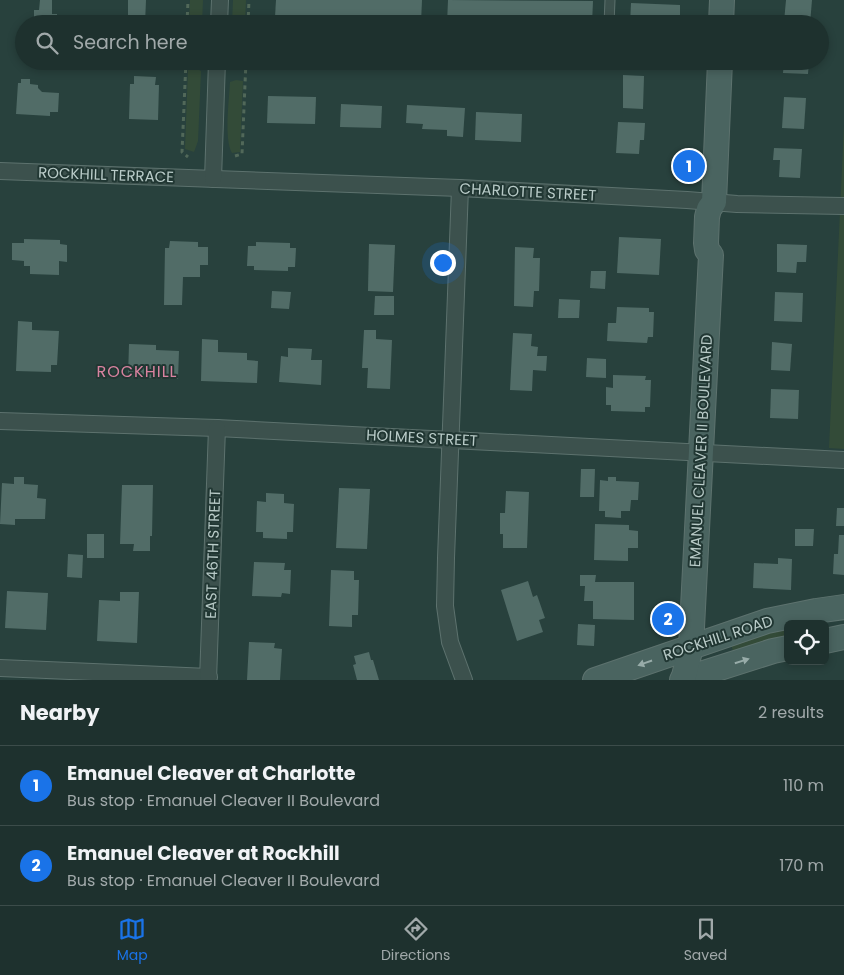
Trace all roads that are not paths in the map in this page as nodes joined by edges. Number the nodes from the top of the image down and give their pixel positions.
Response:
1 (220, 0) edge
2 (610, 0) edge
3 (722, 0) edge
4 (219, 15) edge
5 (609, 15) edge
6 (721, 15) edge
7 (217, 70) edge
8 (720, 70) edge
9 (0, 171) edge
10 (213, 179) junction
11 (460, 188) junction
12 (714, 202) junction
13 (843, 206) edge
14 (0, 421) edge
15 (218, 428) junction
16 (450, 440) junction
17 (701, 453) junction
18 (844, 460) edge
19 (844, 606) edge
20 (844, 638) edge
21 (829, 640) edge
22 (691, 647) junction
23 (784, 649) edge
24 (0, 668) edge
25 (208, 678) edge
26 (688, 679) edge
27 (464, 680) edge
28 (595, 680) edge

1 - 4 street
2 - 5 lane
3 - 6 main road
7 - 10 street
8 - 12 main road, EMANUEL CLEAVER II BOULEVARD
9 - 10 street, ROCKHILL TERRACE
10 - 11 street, CHARLOTTE STREET
11 - 12 street, CHARLOTTE STREET
11 - 16 street
12 - 13 street, CHARLOTTE STREET
12 - 17 main road, EMANUEL CLEAVER II BOULEVARD
14 - 15 street, HOLMES STREET
15 - 16 street, HOLMES STREET
15 - 25 street, EAST 46TH STREET
16 - 17 street, HOLMES STREET
16 - 27 street
17 - 18 street, HOLMES STREET
17 - 22 main road, EMANUEL CLEAVER II BOULEVARD
19 - 22 main road, ROCKHILL ROAD
20 - 21 main road
22 - 26 main road, EMANUEL CLEAVER II BOULEVARD
22 -> 28 main road, ROCKHILL ROAD
26 -> 23 main road, ROCKHILL ROAD
24 - 25 street

